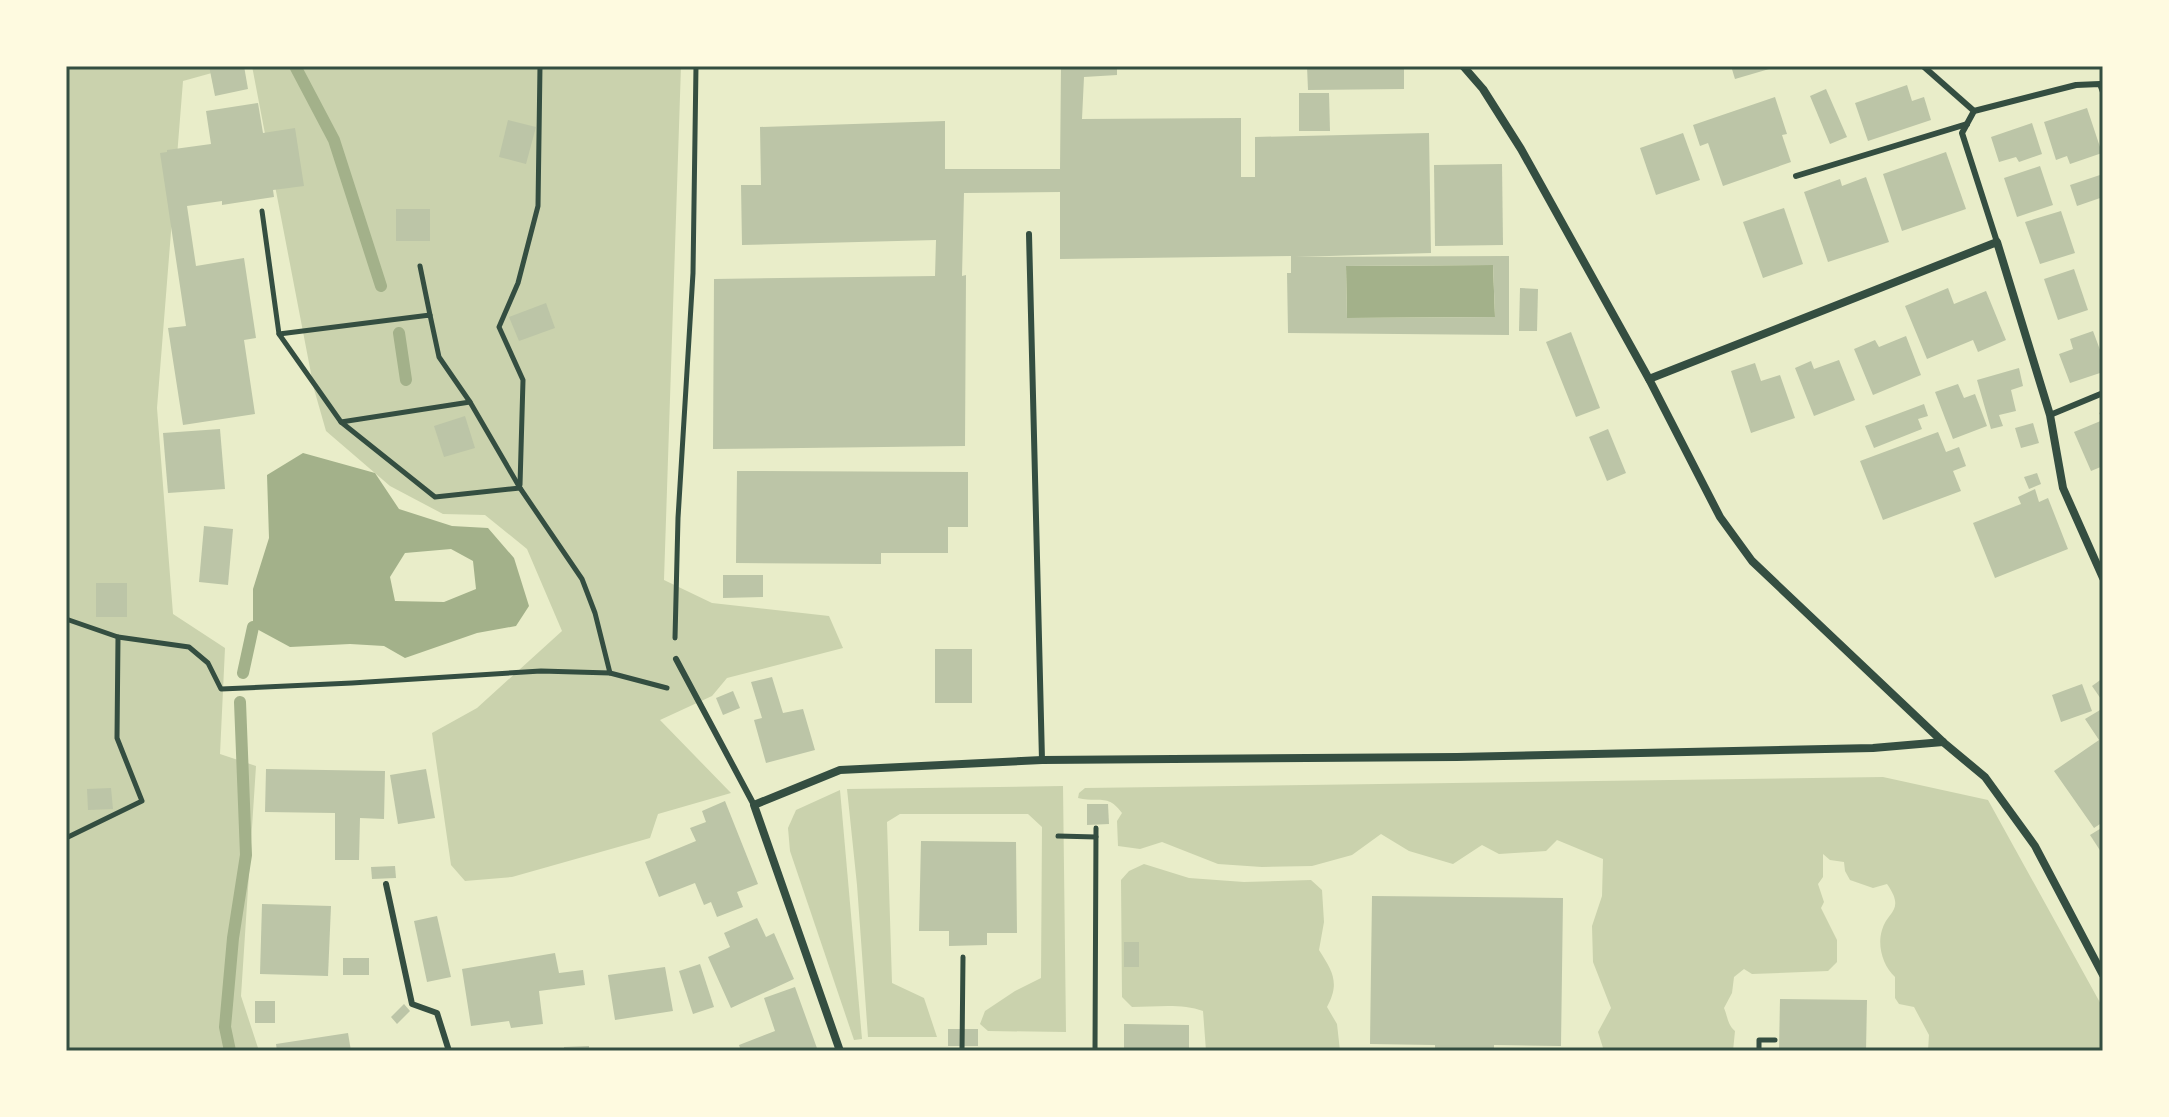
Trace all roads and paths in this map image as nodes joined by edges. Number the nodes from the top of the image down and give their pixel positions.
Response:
1 (540, 66) edge
2 (696, 66) edge
3 (1463, 66) edge
4 (1923, 66) edge
5 (2103, 92) edge
6 (1974, 111) junction
7 (1967, 124) junction
8 (1796, 176) dead end
9 (262, 211) dead end
10 (1029, 234) dead end
11 (1997, 242) junction
12 (420, 266) dead end
13 (430, 315) junction
14 (279, 334) junction
15 (1649, 379) junction
16 (2103, 393) edge
17 (470, 402) junction
18 (2050, 415) junction
19 (341, 422) junction
20 (520, 488) junction
21 (2103, 578) edge
22 (66, 619) edge
23 (118, 637) junction
24 (676, 659) joint
25 (610, 673) junction
26 (695, 696) junction
27 (1943, 742) junction
28 (1042, 760) junction
29 (754, 805) junction
30 (1096, 828) dead end
31 (1058, 836) dead end
32 (1096, 837) junction
33 (66, 838) edge
34 (386, 884) dead end
35 (963, 957) dead end
36 (2103, 975) edge
37 (1775, 1040) dead end
38 (449, 1051) edge
39 (840, 1051) edge
40 (962, 1051) edge
41 (1095, 1051) edge
42 (1759, 1051) edge

1 - 20 path
2 - 24 path
3 - 15 street
4 - 6 lane
5 - 6 lane
6 - 7 lane
7 - 8 lane
7 - 11 lane
9 - 14 path
10 - 28 lane
11 - 15 street
11 - 18 street
12 - 13 path
13 - 14 path
13 - 17 path
14 - 19 path
15 - 27 street
16 - 18 lane
17 - 19 path
17 - 20 path
18 - 21 street
19 - 20 path
20 - 25 path
22 - 23 path
23 - 25 path
23 - 33 path
24 - 26 lane
25 - 26 path
26 - 29 lane
27 - 28 street
27 - 36 street
28 - 29 street
29 - 39 street
30 - 32 path
31 - 32 path
32 - 41 path
34 - 38 lane
35 - 40 path
37 - 42 path

